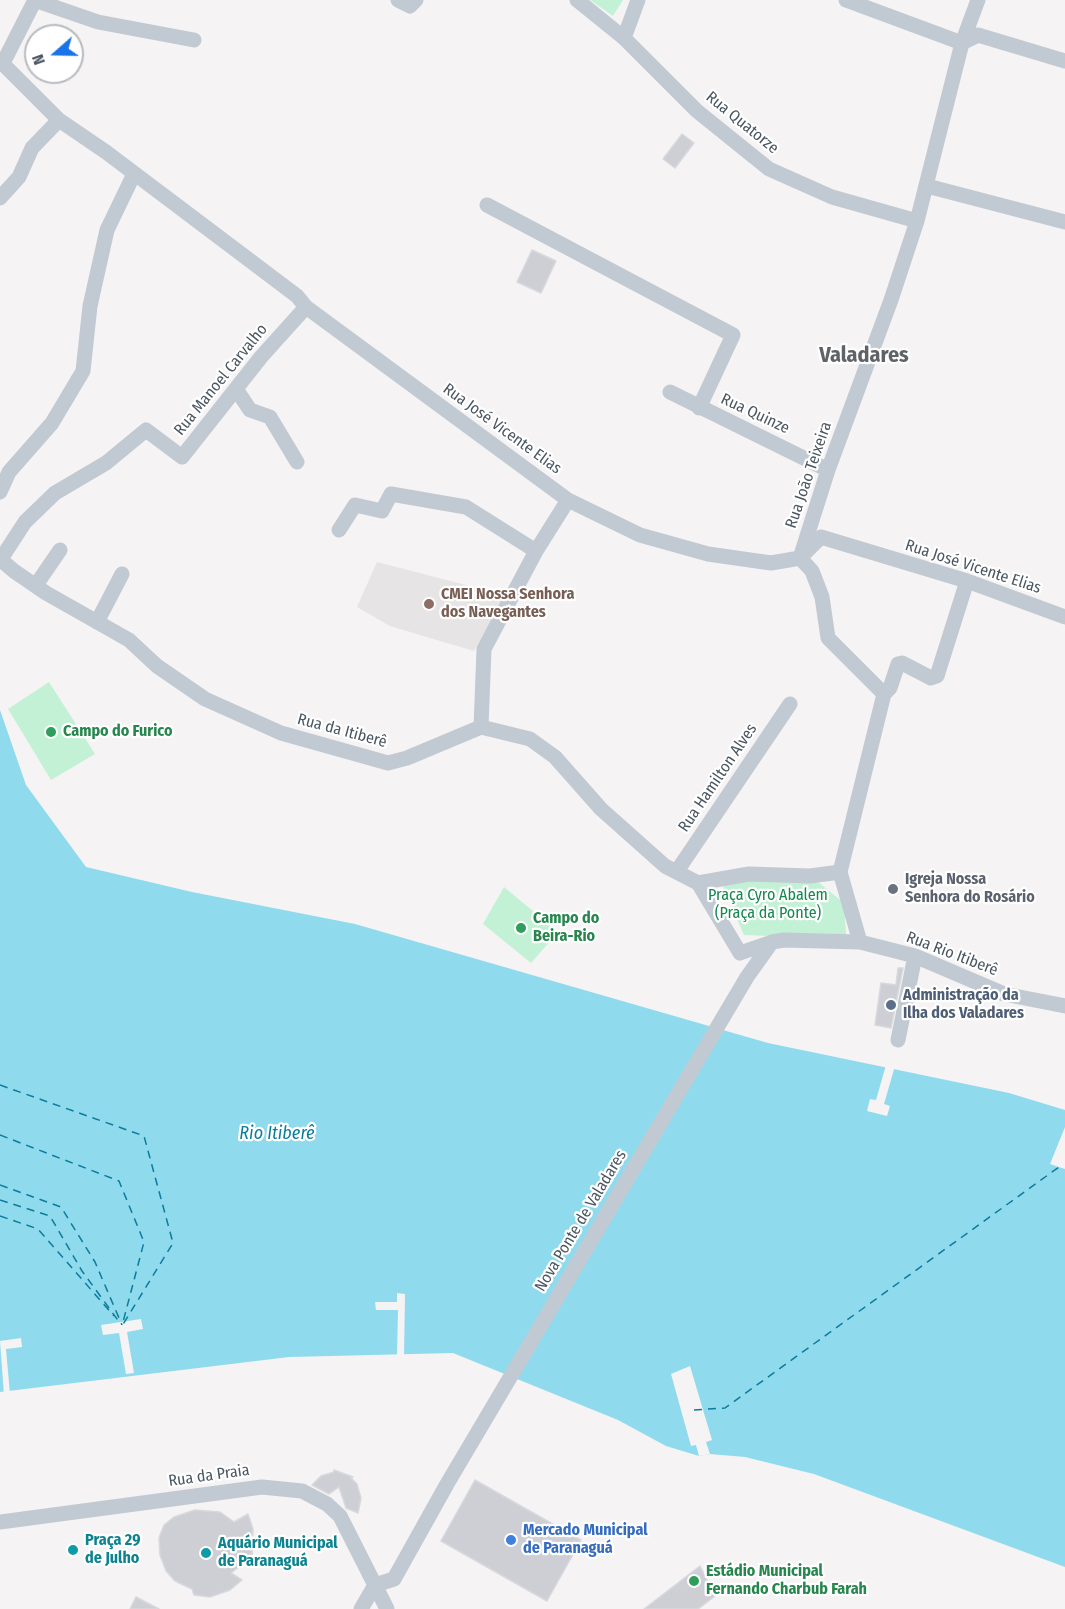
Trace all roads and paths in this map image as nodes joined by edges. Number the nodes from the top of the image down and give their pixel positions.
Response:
1 (35, 0) edge
2 (398, 0) edge
3 (416, 0) edge
4 (577, 0) edge
5 (638, 0) edge
6 (846, 0) edge
7 (978, 0) edge
8 (624, 38) junction
9 (194, 40) dead end
10 (962, 43) junction
11 (1065, 61) edge
12 (2, 62) edge
13 (59, 120) junction
14 (134, 174) junction
15 (927, 186) junction
16 (0, 198) edge
17 (487, 205) dead end
18 (917, 221) junction
19 (1065, 222) edge
20 (306, 307) junction
21 (236, 389) junction
22 (670, 392) dead end
23 (699, 408) junction
24 (297, 462) dead end
25 (828, 470) junction
26 (0, 492) edge
27 (568, 500) junction
28 (339, 530) dead end
29 (60, 550) dead end
30 (536, 551) junction
31 (800, 558) junction
32 (0, 559) edge
33 (122, 574) dead end
34 (968, 581) junction
35 (36, 585) junction
36 (1065, 617) edge
37 (97, 622) junction
38 (885, 694) junction
39 (790, 704) dead end
40 (481, 727) junction
41 (677, 872) junction
42 (840, 872) junction
43 (698, 883) junction
44 (772, 942) junction
45 (861, 942) junction
46 (915, 956) junction
47 (1065, 1006) edge
48 (898, 1040) dead end
49 (0, 1522) edge
50 (375, 1585) junction
51 (361, 1609) edge
52 (387, 1609) edge

1 - 9 street
1 - 12 street
2 - 3 street
4 - 8 street, Rua Quatorze
5 - 8 street
6 - 10 street
7 - 10 street, Rua João Teixeira
8 - 18 street, Rua Quatorze
10 - 11 street
10 - 15 street, Rua João Teixeira
12 - 13 street, Rua José Vicente Elias
13 - 14 street, Rua José Vicente Elias
13 - 16 street
14 - 20 street, Rua José Vicente Elias
14 - 26 street
15 - 18 street, Rua João Teixeira
15 - 19 street
17 - 23 street
18 - 25 street, Rua João Teixeira
20 - 21 street, Rua Manoel Carvalho
20 - 27 street, Rua José Vicente Elias
21 - 24 street
21 - 32 street, Rua Manoel Carvalho
22 - 23 street, Rua Quinze
23 - 25 street, Rua Quinze
25 - 31 street, Rua João Teixeira
27 - 30 street
27 - 31 street, Rua José Vicente Elias
28 - 30 street
29 - 35 street
30 - 40 street
31 - 34 street, Rua José Vicente Elias
31 - 38 street
32 - 35 street, Rua da Itiberê
33 - 37 street
34 - 36 street, Rua José Vicente Elias
34 - 38 street
35 - 37 street, Rua da Itiberê
37 - 40 street, Rua da Itiberê
38 - 42 street
39 - 41 street, Rua Hamilton Alves
40 - 41 street
41 - 43 street
42 - 43 street
42 - 45 street
43 - 44 street, Rua Rio Itiberê
44 - 45 street, Rua Rio Itiberê
44 - 50 street, Nova Ponte de Valadares
45 - 46 street, Rua Rio Itiberê
46 - 47 street, Rua Rio Itiberê
46 - 48 street
49 - 50 street, Rua da Praia
50 - 51 street
50 - 52 street, Rua da Praia

